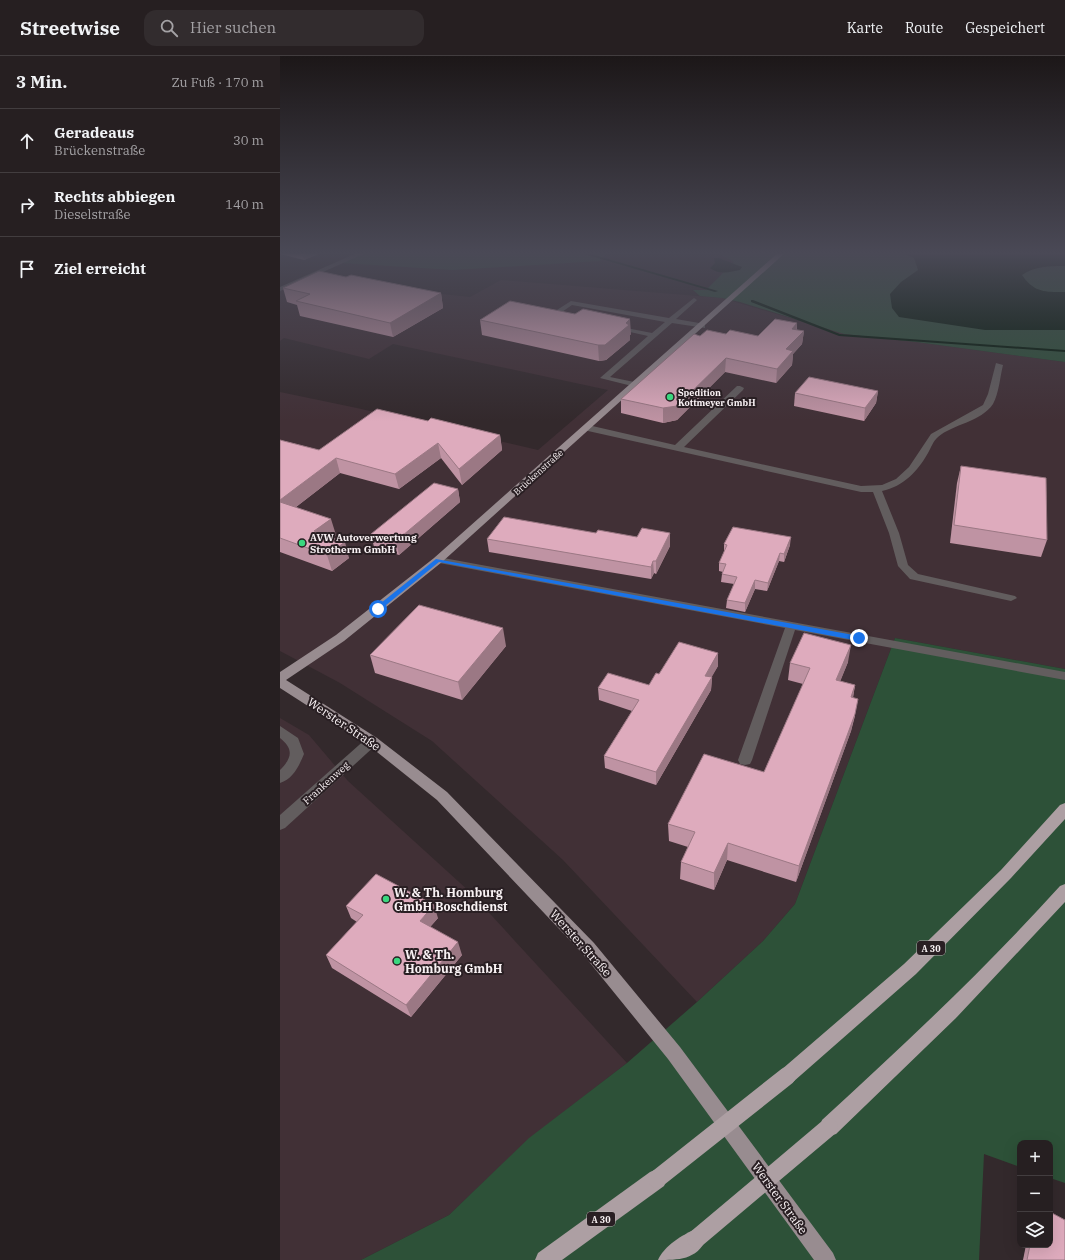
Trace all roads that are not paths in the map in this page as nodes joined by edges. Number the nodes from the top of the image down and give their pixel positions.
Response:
1 (564, 308) edge
2 (601, 308) edge
3 (684, 308) edge
4 (722, 308) edge
5 (570, 319) edge
6 (670, 320) junction
7 (605, 326) edge
8 (702, 326) junction
9 (652, 335) junction
10 (999, 365) dead end
11 (636, 385) junction
12 (740, 388) dead end
13 (588, 428) junction
14 (677, 448) junction
15 (877, 490) junction
16 (438, 560) junction
17 (1011, 598) dead end
18 (791, 626) junction
19 (1065, 676) edge
20 (280, 678) edge
21 (280, 682) edge
22 (280, 731) edge
23 (372, 741) junction
24 (745, 760) dead end
25 (280, 778) edge
26 (1065, 809) edge
27 (280, 824) edge
28 (1065, 891) edge
29 (545, 1260) edge
30 (668, 1260) edge
31 (826, 1260) edge

1 - 5 street
2 - 6 street
3 - 6 street
4 - 8 main road, Brückenstraße
6 - 8 street
6 - 9 street
7 - 9 street
8 - 11 main road, Brückenstraße
9 - 11 street
10 - 15 street
11 - 13 main road, Brückenstraße
12 - 14 street
13 - 14 street
13 - 16 main road, Brückenstraße
14 - 15 street
15 - 17 street
16 - 18 street
16 - 20 main road, Brückenstraße
18 - 19 street
18 - 24 street
21 - 23 main road, Werster Straße
22 - 25 street
23 - 27 street, Frankenweg
23 - 31 main road, Werster Straße
26 - 29 highway, A 30, bridge
28 - 30 highway, bridge

